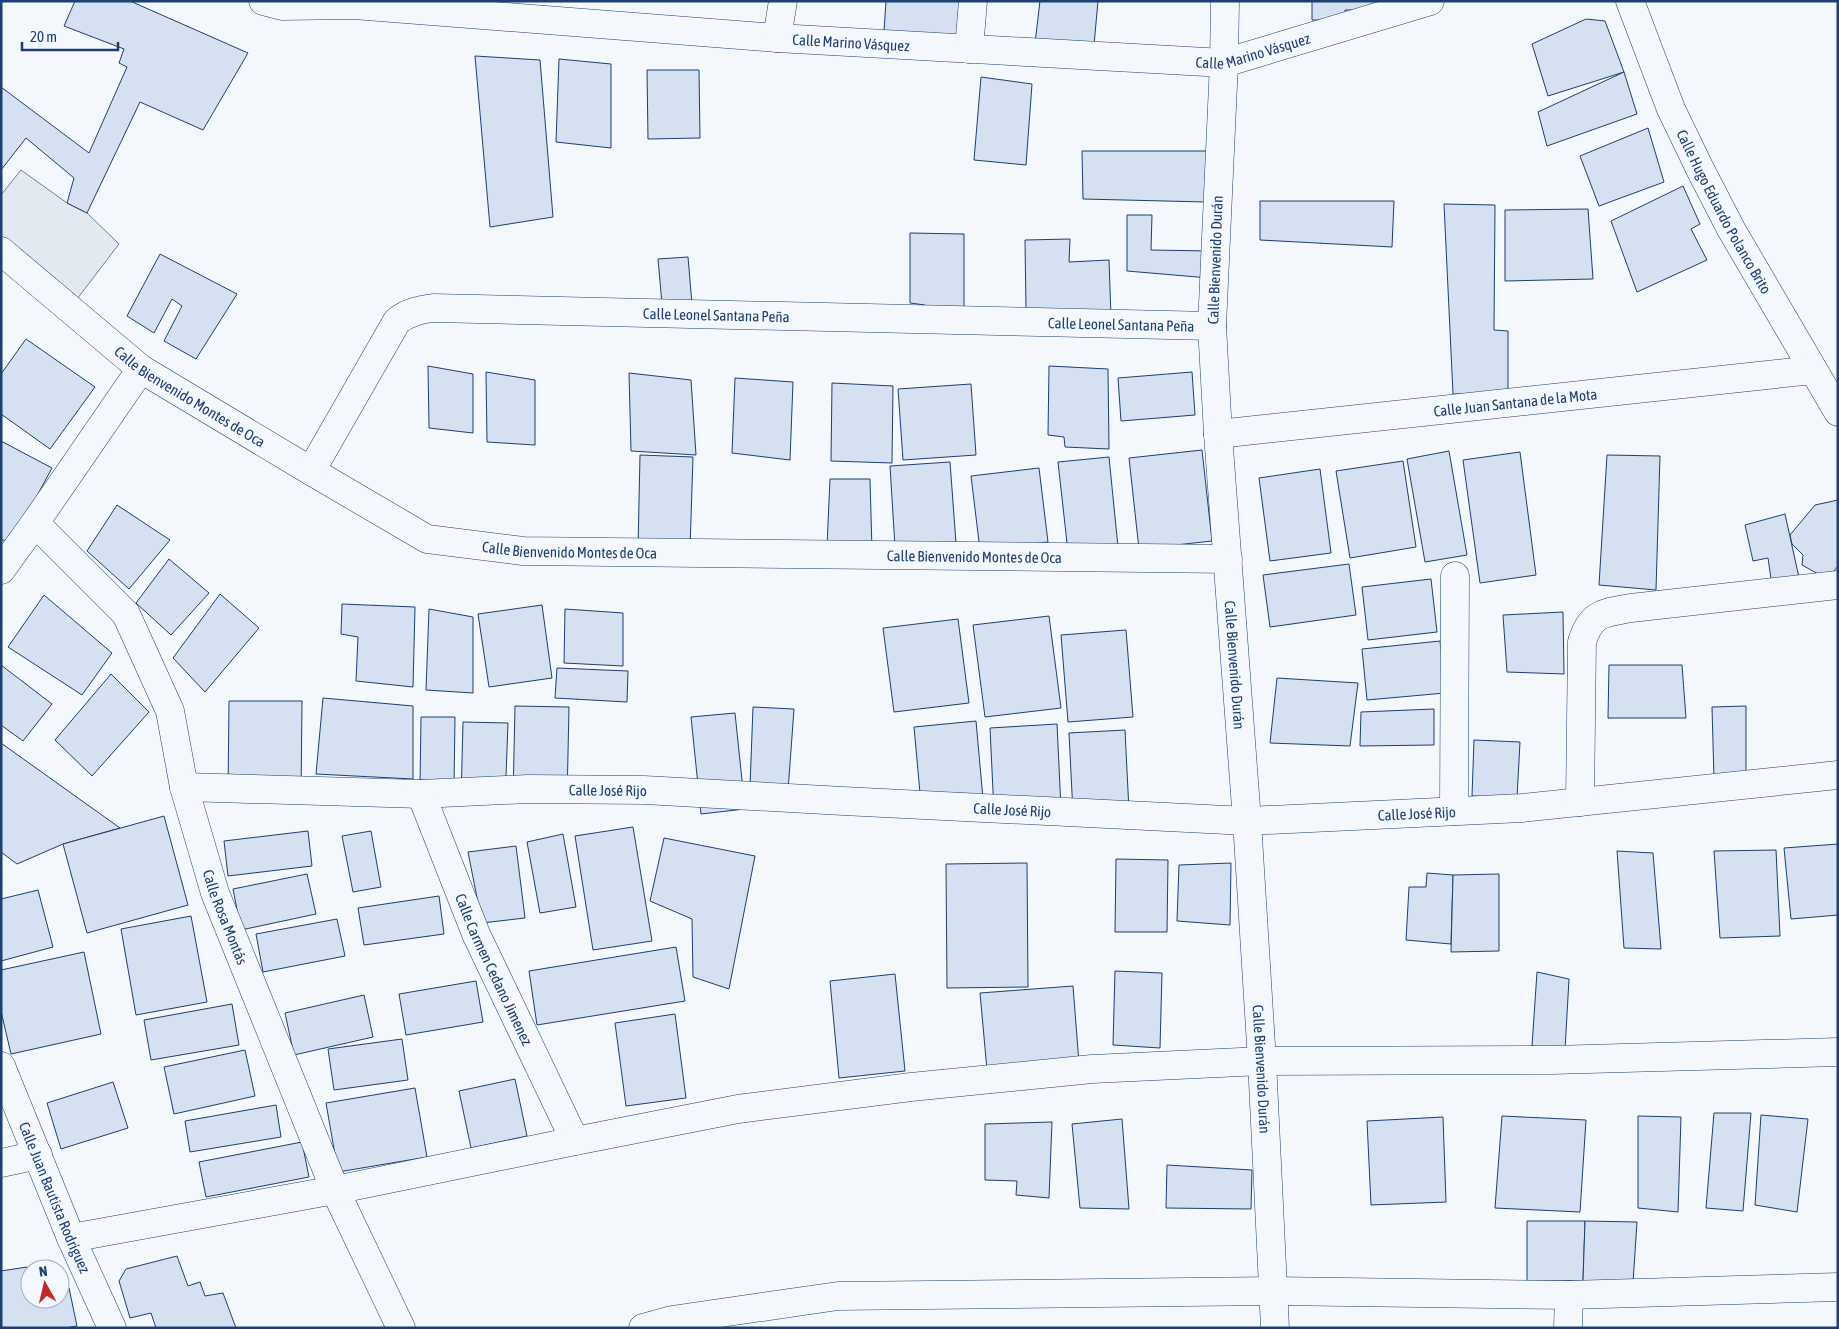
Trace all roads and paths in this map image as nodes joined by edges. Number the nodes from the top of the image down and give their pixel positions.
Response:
1 (263, 1) edge
2 (783, 1) edge
3 (973, 1) edge
4 (1225, 1) edge
5 (1430, 1) edge
6 (1630, 1) edge
7 (777, 38) junction
8 (969, 49) junction
9 (1224, 63) junction
10 (1, 251) edge
11 (1212, 326) junction
12 (141, 369) junction
13 (1812, 370) junction
14 (1838, 412) edge
15 (1218, 434) junction
16 (311, 471) junction
17 (35, 523) junction
18 (1228, 559) junction
19 (1, 570) edge
20 (1455, 576) dead end
21 (1838, 585) edge
22 (1838, 775) edge
23 (184, 787) junction
24 (421, 794) junction
25 (1580, 802) junction
26 (1454, 811) junction
27 (1247, 821) junction
28 (1838, 1052) edge
29 (1262, 1061) junction
30 (1, 1066) edge
31 (575, 1140) junction
32 (38, 1155) junction
33 (1, 1163) edge
34 (335, 1190) junction
35 (71, 1238) junction
36 (1838, 1287) edge
37 (1273, 1291) junction
38 (1569, 1295) junction
39 (112, 1328) edge
40 (401, 1328) edge
41 (643, 1328) edge
42 (1275, 1328) edge
43 (1568, 1328) edge

1 - 7 street, Calle Marino Vásquez
2 - 7 street
3 - 8 street
4 - 9 street, Calle Bienvenido Durán
5 - 9 street, Calle Marino Vásquez
6 - 13 street, Calle Hugo Eduardo Polanco Brito
7 - 8 street, Calle Marino Vásquez
8 - 9 street, Calle Marino Vásquez
9 - 11 street, Calle Bienvenido Durán
10 - 12 street, Calle Bienvenido Montes de Oca
11 - 15 street, Calle Bienvenido Durán
11 - 16 street, Calle Leonel Santana Peña
12 - 16 street, Calle Bienvenido Montes de Oca
12 - 17 street
13 - 14 street, Calle Hugo Eduardo Polanco Brito
13 - 15 street, Calle Juan Santana de la Mota
15 - 18 street, Calle Bienvenido Durán
16 - 18 street, Calle Bienvenido Montes de Oca
17 - 19 street
17 - 23 street, Calle Rosa Montás
18 - 27 street, Calle Bienvenido Durán
20 - 26 street
21 - 25 street
22 - 25 street, Calle José Rijo
23 - 24 street, Calle José Rijo
23 - 34 street, Calle Rosa Montás
24 - 27 street, Calle José Rijo
24 - 31 street, Calle Carmen Cedano Jimenez
25 - 26 street, Calle José Rijo
26 - 27 street, Calle José Rijo
27 - 29 street, Calle Bienvenido Durán
28 - 29 street
29 - 31 street
29 - 37 street, Calle Bienvenido Durán
30 - 32 street, Calle Juan Bautista Rodríguez
31 - 34 street
32 - 33 street
32 - 35 street, Calle Juan Bautista Rodríguez
34 - 35 street
34 - 40 street, Calle Rosa Montás
35 - 39 street, Calle Juan Bautista Rodríguez
36 - 38 street
37 - 38 street
37 - 41 street
37 - 42 street, Calle Bienvenido Durán
38 - 43 street

